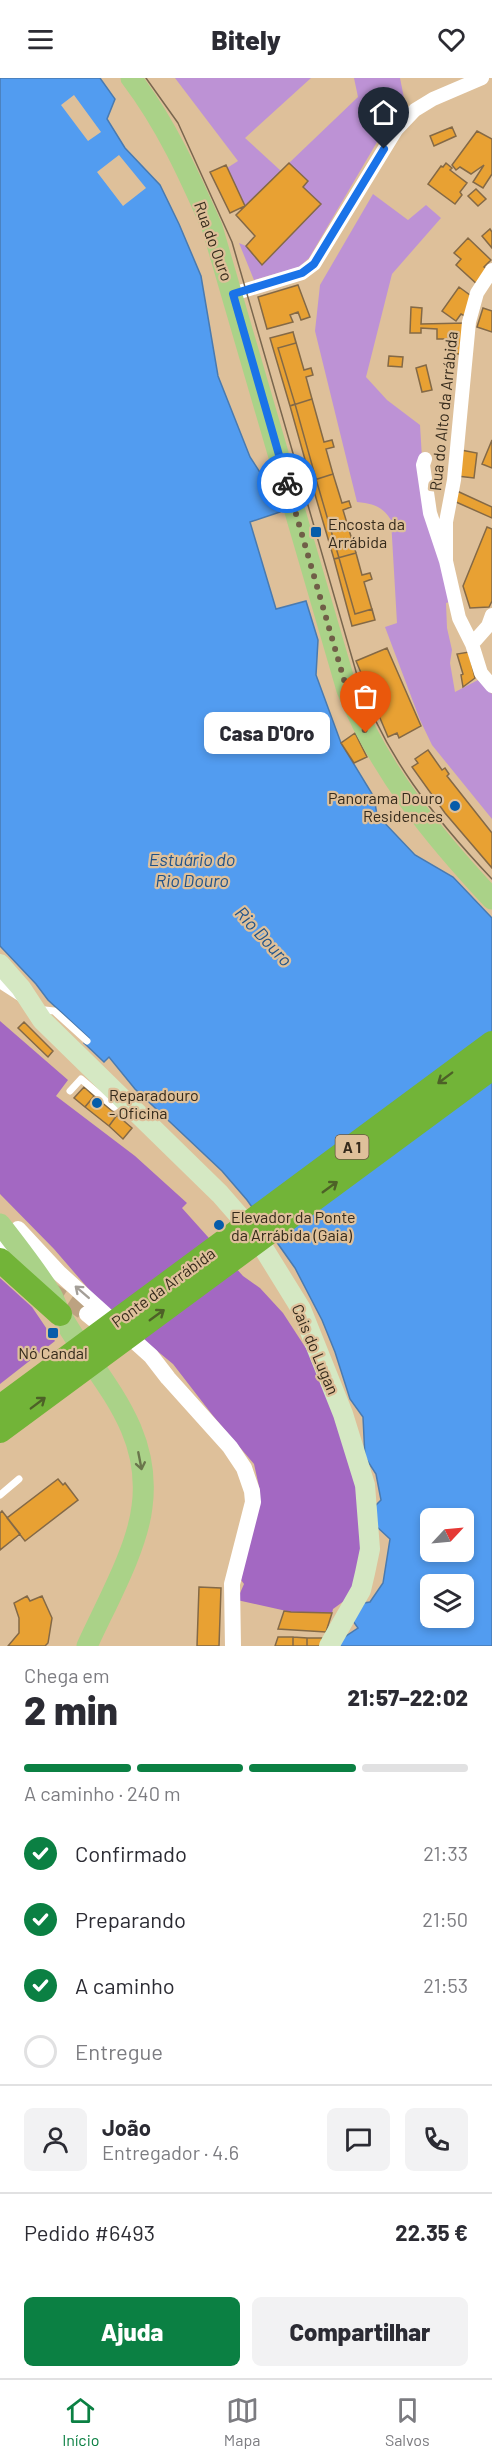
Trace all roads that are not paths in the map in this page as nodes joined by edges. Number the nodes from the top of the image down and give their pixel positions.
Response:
1 (131, 78) edge
2 (482, 78) edge
3 (492, 270) edge
4 (233, 294) junction
5 (425, 459) dead end
6 (446, 561) junction
7 (492, 615) edge
8 (471, 644) junction
9 (492, 686) edge
10 (492, 899) edge
11 (0, 964) edge
12 (0, 981) edge
13 (27, 998) junction
14 (38, 1014) junction
15 (87, 1041) dead end
16 (492, 1043) edge
17 (492, 1068) edge
18 (70, 1091) dead end
19 (124, 1098) junction
20 (0, 1209) edge
21 (9, 1226) edge
22 (0, 1241) edge
23 (11, 1256) edge
24 (60, 1314) junction
25 (87, 1314) tunnel mouth
26 (70, 1367) junction
27 (168, 1378) junction
28 (0, 1407) edge
29 (0, 1431) edge
30 (19, 1479) dead end
31 (0, 1495) edge
32 (87, 1646) edge
33 (232, 1646) edge
34 (329, 1646) edge

1 - 4 main road, Rua do Ouro
2 - 4 street
3 - 6 street, Rua do Alto da Arrábida
4 - 10 main road, Rua do Ouro
5 - 6 street, Rua do Alto da Arrábida
6 - 8 street, Rua do Alto da Arrábida
7 - 8 street
8 - 9 street, Rua do Alto da Arrábida
11 - 13 main road, Cais do Lugan
12 - 13 street
13 - 14 main road, Cais do Lugan
14 - 15 lane
14 - 19 main road, Cais do Lugan
16 -> 26 highway, Ponte da Arrábida / A 1
26 -> 17 highway, Ponte da Arrábida / A 1
18 - 19 lane
19 - 34 main road, Cais do Lugan
20 - 21 main road
21 - 23 main road
27 -> 21 street
22 - 23 street
23 - 24 highway
23 - 24 main road
24 -> 32 main road
25 - 27 street
26 - 28 highway, A 1
29 -> 26 highway, A 1
27 - 33 street
30 - 31 lane

